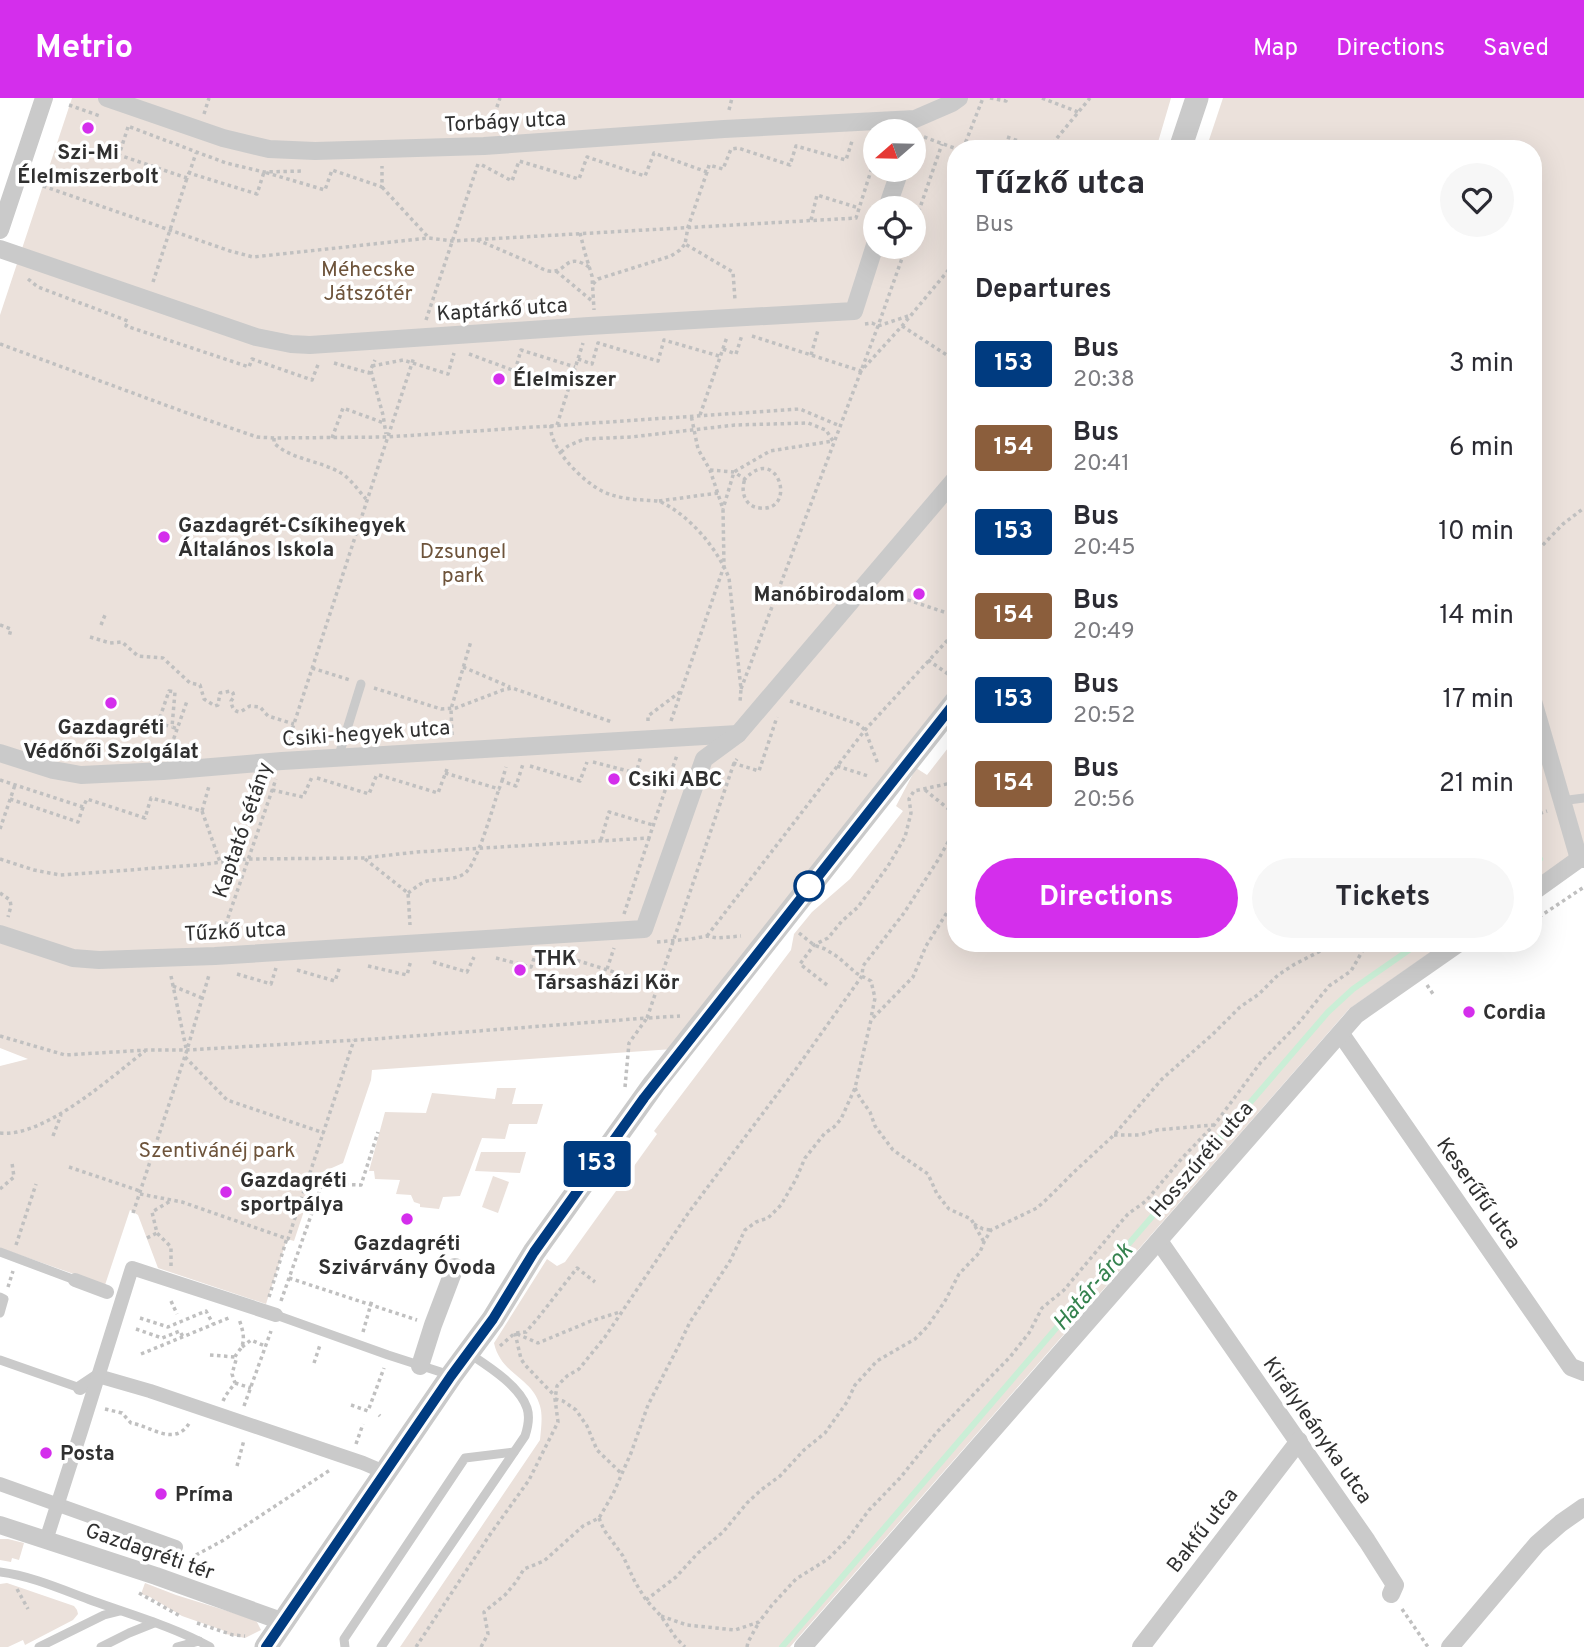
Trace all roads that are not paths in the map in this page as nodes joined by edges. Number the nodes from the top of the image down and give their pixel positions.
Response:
1 (44, 98) edge
2 (107, 98) edge
3 (959, 98) edge
4 (1197, 98) edge
5 (926, 122) edge
6 (863, 123) edge
7 (1183, 140) edge
8 (0, 230) edge
9 (0, 249) edge
10 (871, 259) edge
11 (947, 489) edge
12 (361, 684) road end
13 (947, 712) edge
14 (738, 734) junction
15 (1542, 744) edge
16 (0, 753) edge
17 (338, 758) junction
18 (1584, 798) edge
19 (1555, 806) junction
20 (1581, 859) edge
21 (1542, 886) edge
22 (1, 935) edge
23 (1446, 952) edge
24 (1341, 1034) junction
25 (1159, 1241) junction
26 (0, 1252) edge
27 (455, 1267) dead end
28 (75, 1280) joint
29 (107, 1292) dead end
30 (2, 1298) edge
31 (271, 1310) joint
32 (0, 1313) edge
33 (474, 1358) junction
34 (0, 1360) edge
35 (420, 1366) junction
36 (1584, 1372) edge
37 (98, 1376) junction
38 (451, 1376) junction
39 (80, 1388) joint
40 (1299, 1441) junction
41 (514, 1452) junction
42 (384, 1472) junction
43 (0, 1484) edge
44 (57, 1504) junction
45 (1584, 1507) edge
46 (0, 1525) edge
47 (49, 1531) dead end
48 (176, 1547) dead end
49 (0, 1572) edge
50 (1391, 1594) road end
51 (122, 1611) junction
52 (284, 1622) junction
53 (154, 1623) junction
54 (199, 1641) junction
55 (39, 1647) edge
56 (100, 1647) edge
57 (177, 1647) edge
58 (210, 1647) edge
59 (266, 1647) edge
60 (345, 1647) edge
61 (382, 1647) edge
62 (803, 1647) edge
63 (1141, 1647) edge
64 (1450, 1647) edge

1 - 8 street
2 - 6 street, Torbágy utca
3 - 5 street, Torbágy utca
4 - 7 street
9 - 10 street, Kaptárkő utca
11 - 14 street
12 - 17 lane
13 - 33 street
14 - 17 street, Csiki-hegyek utca
14 - 22 street, Tűzkő utca
15 - 19 street
16 - 17 street, Csiki-hegyek utca
18 - 19 lane
19 - 20 street
20 - 21 street
23 - 24 street, Hosszúréti utca
24 - 25 street, Hosszúréti utca
24 - 36 street, Keserűfű utca
25 - 40 street, Királyleányka utca
25 - 62 street, Hosszúréti utca
26 - 28 lane
27 - 35 street
28 - 29 street
30 - 32 lane
31 - 35 lane
31 - 37 street
33 - 38 street
33 - 41 lane
34 - 39 lane
35 - 38 lane
37 - 39 street
37 - 42 street
37 - 44 street
38 - 42 street
40 - 50 street, Királyleányka utca
40 - 63 street, Bakfű utca
41 - 60 lane
41 - 61 lane
42 - 52 street
43 - 44 street
44 - 47 street
44 - 48 street
45 - 64 street
46 - 52 street, Gazdagréti tér
49 - 51 lane
51 - 53 lane
51 - 55 lane
52 - 59 street
53 - 54 lane
53 - 56 lane
54 - 57 lane
54 - 58 lane

